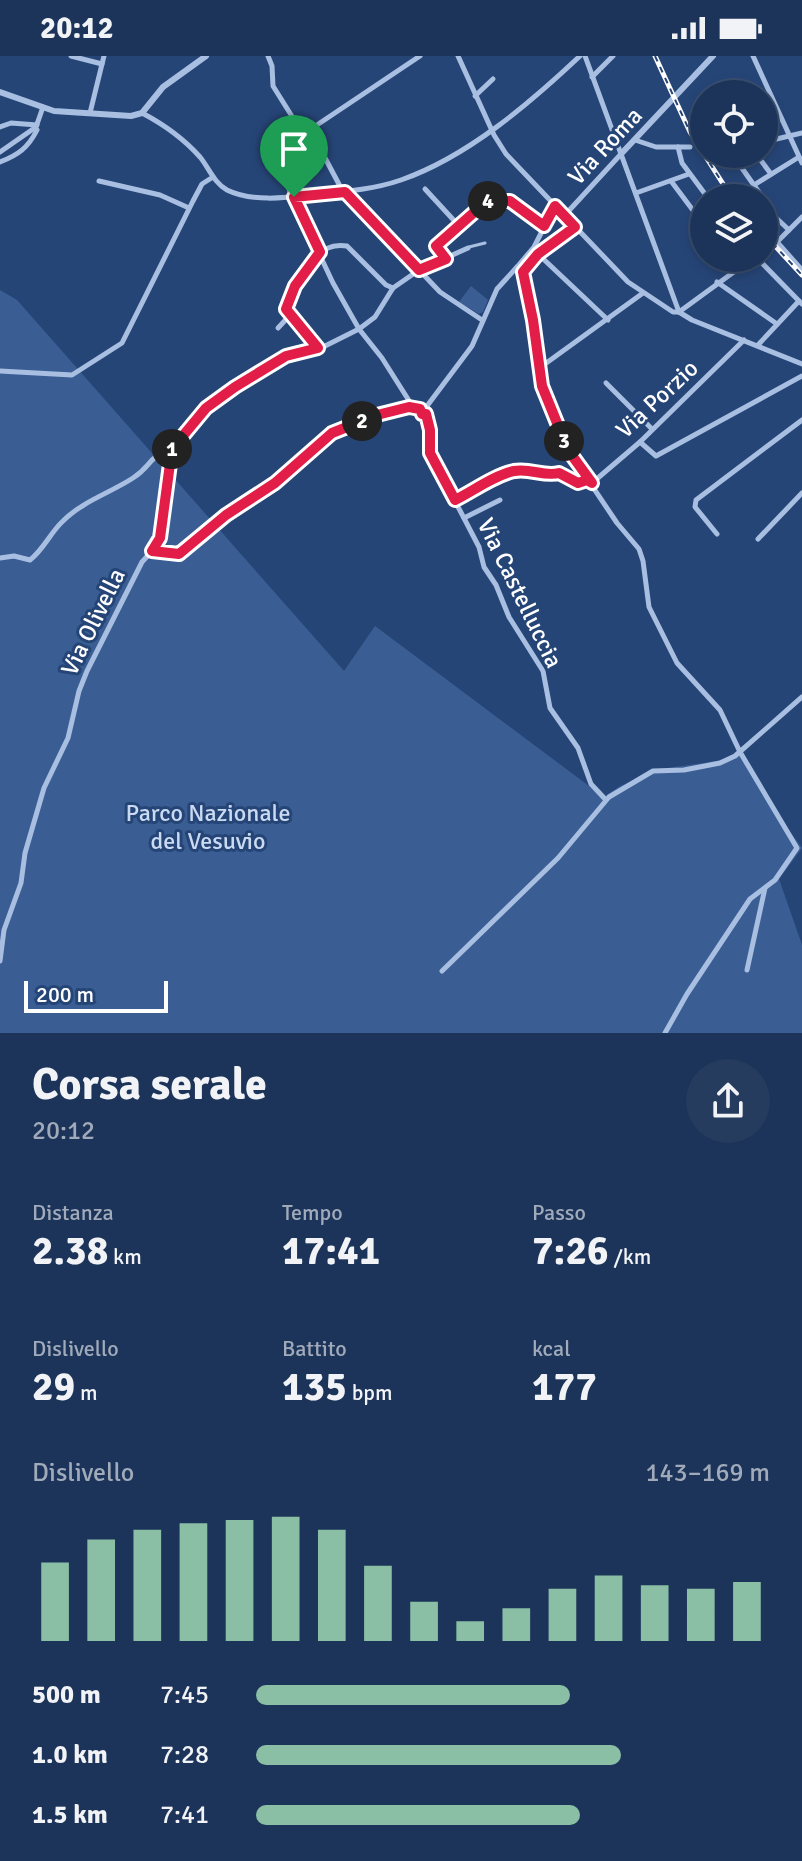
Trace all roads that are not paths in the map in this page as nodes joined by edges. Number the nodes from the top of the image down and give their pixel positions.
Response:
1 (71, 56) edge
2 (104, 56) edge
3 (206, 56) edge
4 (268, 56) edge
5 (418, 56) edge
6 (458, 56) edge
7 (582, 56) edge
8 (613, 56) edge
9 (713, 56) edge
10 (753, 56) edge
11 (102, 64) junction
12 (592, 77) junction
13 (493, 79) dead end
14 (0, 92) edge
15 (475, 96) junction
16 (43, 107) junction
17 (142, 113) junction
18 (90, 115) junction
19 (36, 126) junction
20 (0, 127) edge
21 (492, 130) junction
22 (802, 133) edge
23 (303, 134) junction
24 (791, 136) junction
25 (778, 139) edge
26 (635, 140) junction
27 (678, 147) junction
28 (690, 147) dead end
29 (0, 152) edge
30 (621, 154) junction
31 (800, 160) edge
32 (0, 162) edge
33 (766, 168) edge
34 (689, 174) junction
35 (771, 174) junction
36 (213, 177) junction
37 (99, 181) dead end
38 (671, 181) junction
39 (697, 184) edge
40 (756, 184) edge
41 (425, 189) dead end
42 (345, 192) junction
43 (636, 193) junction
44 (294, 197) junction
45 (555, 206) junction
46 (690, 206) edge
47 (189, 208) junction
48 (564, 216) junction
49 (802, 217) edge
50 (778, 220) edge
51 (544, 226) junction
52 (460, 227) junction
53 (575, 227) junction
54 (789, 230) junction
55 (778, 241) edge
56 (485, 243) dead end
57 (778, 243) edge
58 (468, 248) joint
59 (320, 252) junction
60 (538, 254) junction
61 (446, 259) junction
62 (520, 269) junction
63 (419, 270) junction
64 (802, 270) edge
65 (732, 272) edge
66 (769, 272) edge
67 (717, 282) junction
68 (393, 288) junction
69 (643, 293) junction
70 (800, 303) edge
71 (679, 312) junction
72 (291, 314) junction
73 (482, 320) junction
74 (608, 320) junction
75 (777, 324) junction
76 (278, 328) dead end
77 (359, 329) junction
78 (744, 340) junction
79 (758, 345) junction
80 (318, 348) junction
81 (802, 364) edge
82 (538, 369) junction
83 (0, 371) edge
84 (802, 376) edge
85 (606, 383) dead end
86 (427, 406) junction
87 (416, 408) junction
88 (426, 414) junction
89 (802, 420) edge
90 (652, 429) junction
91 (640, 442) junction
92 (172, 449) junction
93 (592, 483) junction
94 (802, 493) edge
95 (455, 500) junction
96 (500, 500) dead end
97 (464, 518) junction
98 (717, 534) dead end
99 (758, 539) dead end
100 (152, 551) junction
101 (0, 558) edge
102 (802, 697) edge
103 (740, 752) junction
104 (606, 800) junction
105 (766, 887) junction
106 (0, 961) edge
107 (747, 970) dead end
108 (442, 971) dead end
109 (665, 1033) edge

1 - 11 street
2 - 11 street
3 - 17 street
4 - 23 street
5 - 23 street
6 - 15 street
7 - 12 street
7 - 21 street
8 - 12 street
9 - 26 street, Via Roma
10 - 24 street
11 - 18 street
12 - 30 street
13 - 15 street
14 - 16 street
15 - 21 street
16 - 18 street
16 - 19 street
17 - 18 street
17 - 36 street
19 - 20 street
19 - 29 street
19 - 32 street
21 - 42 street
21 - 45 street
22 - 24 street
23 - 42 street
23 - 44 street
24 - 25 street
24 - 31 street
26 - 27 street
26 - 30 street, Via Roma
27 - 28 street
27 - 34 street
30 - 43 street
30 - 48 street, Via Roma
31 - 35 street
33 - 35 street
34 - 38 street
34 - 39 street
35 - 40 street
36 - 44 street
36 - 47 street
37 - 47 street
38 - 43 street
38 - 46 street
41 - 52 street
42 - 44 street
42 - 63 street
43 - 71 street
44 - 59 street
45 - 48 street
45 - 51 street
47 - 83 street
48 - 53 street
49 - 54 street
50 - 54 street
51 - 52 street
51 - 62 street
52 - 61 street
53 - 60 street
53 - 69 street
54 - 55 street
56 - 58 street
57 - 64 street
58 - 61 street
59 - 68 street
59 - 72 street
59 - 77 street
60 - 62 street
60 - 74 street
61 - 63 street
62 - 73 street
62 - 82 street
63 - 68 street
63 - 73 street
65 - 67 street
66 - 70 street
67 - 71 street
67 - 75 street
68 - 77 street
69 - 71 street
69 - 74 street
70 - 75 street
71 - 78 street
72 - 76 street
72 - 80 street
73 - 86 street
74 - 82 street
75 - 79 street
77 - 80 street
77 - 87 street
78 - 79 street
78 - 90 street, Via Porzio
79 - 81 street
80 - 92 street
82 - 93 street
84 - 91 street
85 - 90 street
86 - 87 street, Via Olivella
86 - 88 street, Via Castelluccia
87 - 88 street
87 - 100 street, Via Olivella
88 - 95 street, Via Castelluccia
89 - 98 street
90 - 91 street, Via Porzio
91 - 93 street, Via Porzio
92 - 100 street
92 - 101 street
93 - 95 street
93 - 103 street
94 - 99 street
95 - 97 street, Via Castelluccia
96 - 97 street
97 - 104 street, Via Castelluccia
100 - 106 street, Via Olivella
102 - 103 street
103 - 104 street
103 - 105 street
104 - 108 street
105 - 107 street
105 - 109 street

